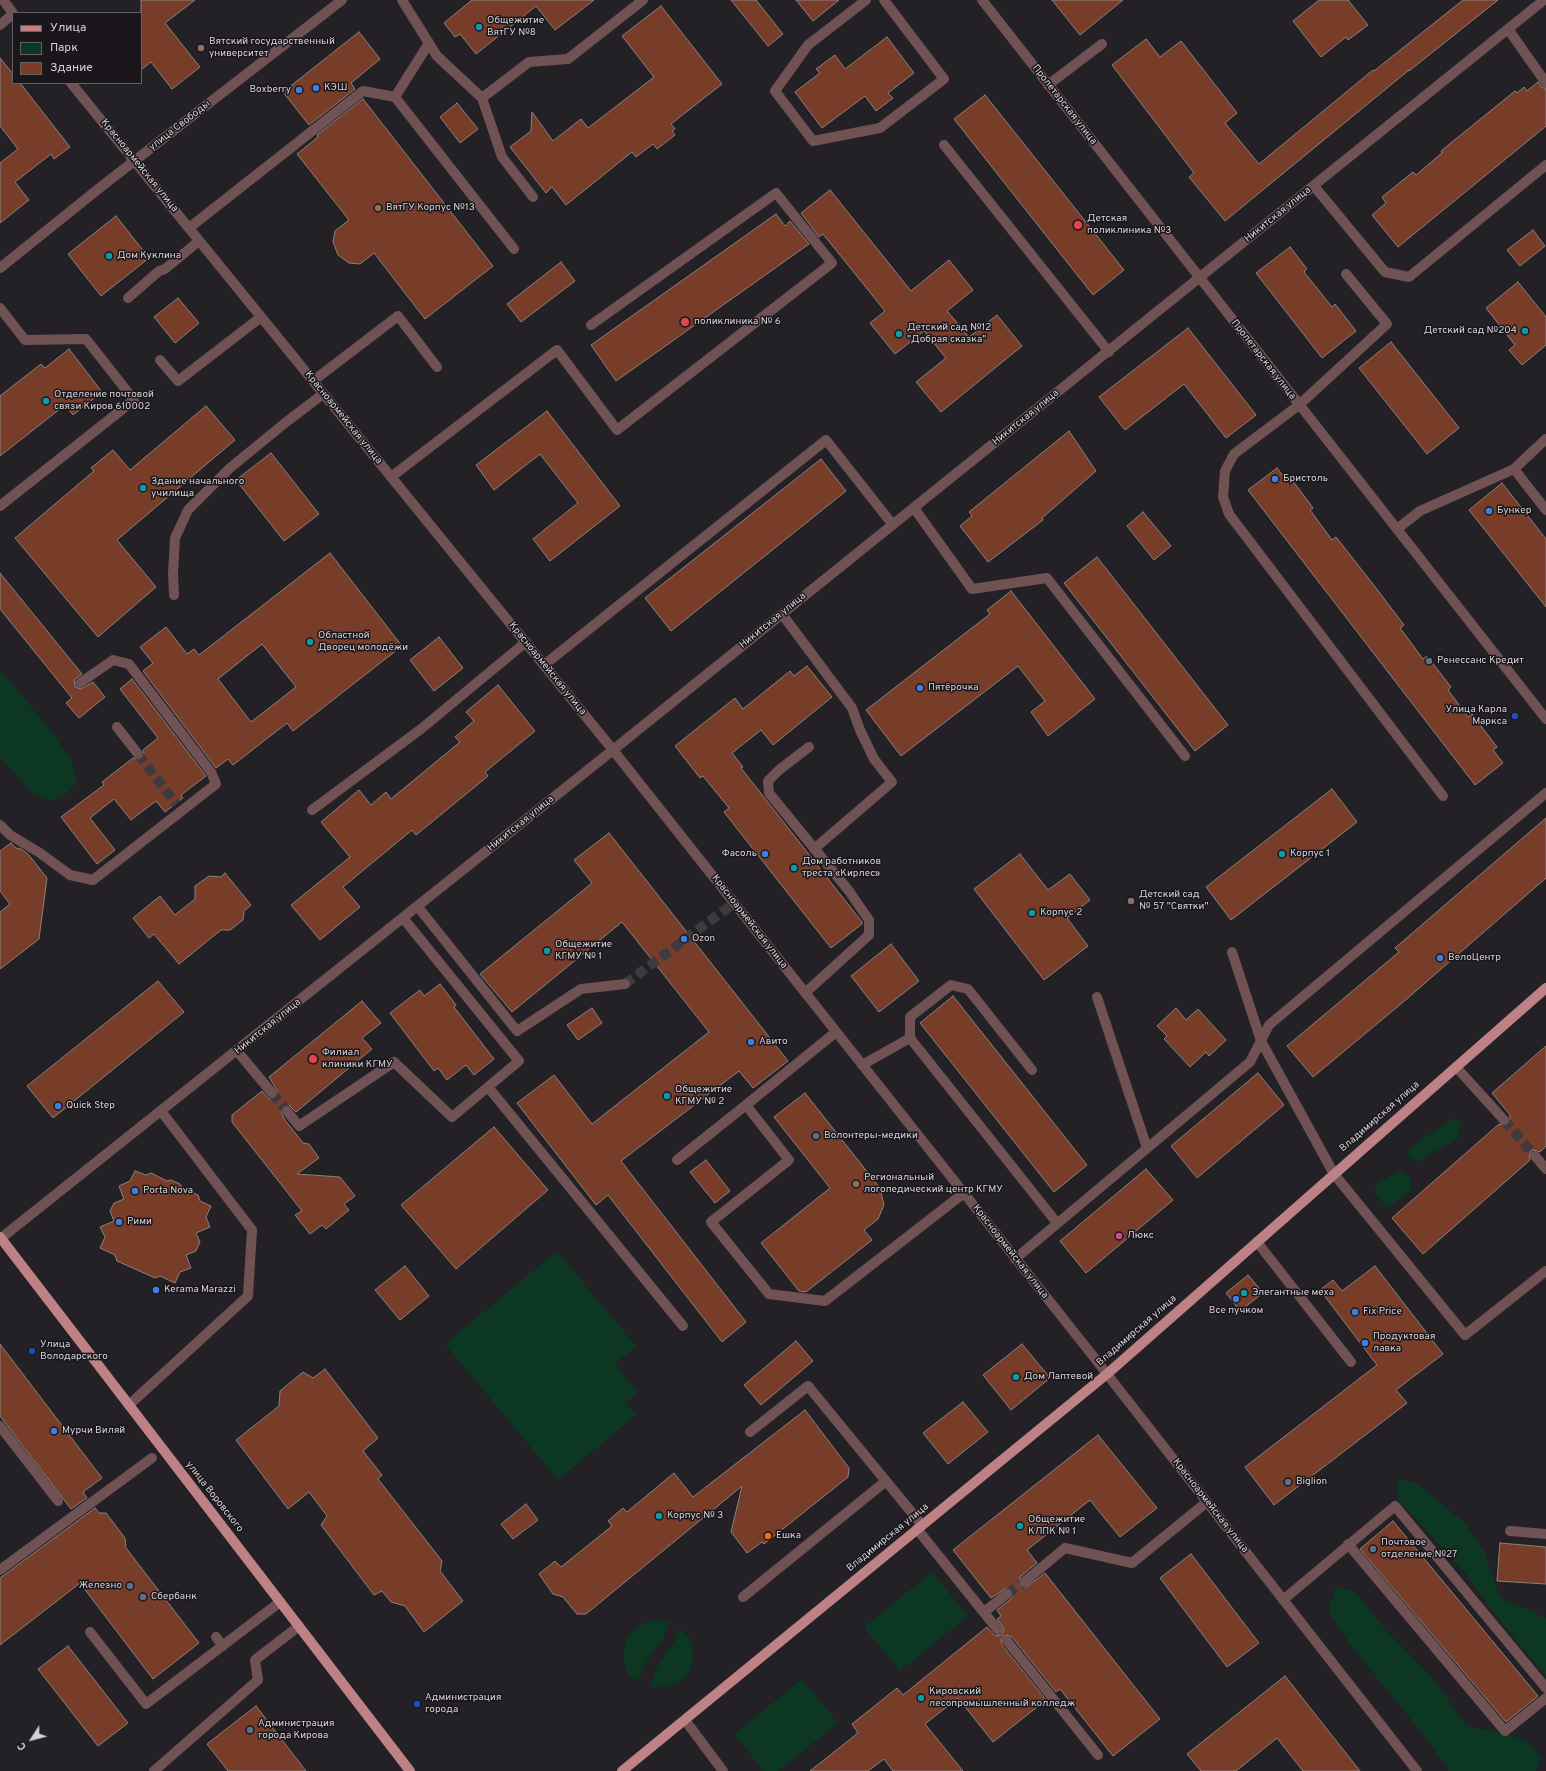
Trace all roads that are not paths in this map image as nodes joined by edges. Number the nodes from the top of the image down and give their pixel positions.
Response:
1 (3, 0) edge
2 (342, 0) edge
3 (402, 0) edge
4 (643, 0) edge
5 (866, 0) edge
6 (884, 0) edge
7 (982, 0) edge
8 (1544, 0) edge
9 (12, 12) edge
10 (12, 14) edge
11 (0, 25) edge
12 (1508, 30) junction
13 (428, 43) junction
14 (1102, 44) dead end
15 (1546, 83) edge
16 (72, 84) edge
17 (1048, 85) junction
18 (395, 97) junction
19 (482, 98) junction
20 (944, 145) dead end
21 (135, 162) junction
22 (1546, 165) edge
23 (1314, 186) junction
24 (534, 197) dead end
25 (189, 228) junction
26 (199, 241) junction
27 (514, 249) dead end
28 (0, 268) edge
29 (1346, 274) dead end
30 (1200, 279) junction
31 (128, 298) dead end
32 (0, 308) edge
33 (261, 317) junction
34 (591, 325) dead end
35 (1109, 352) junction
36 (160, 360) dead end
37 (437, 367) dead end
38 (313, 381) junction
39 (323, 394) junction
40 (1299, 405) junction
41 (1546, 439) edge
42 (1514, 470) junction
43 (391, 477) junction
44 (0, 506) edge
45 (914, 508) junction
46 (1546, 510) edge
47 (894, 525) junction
48 (1397, 529) junction
49 (174, 595) dead end
50 (782, 614) junction
51 (526, 642) junction
52 (544, 665) junction
53 (80, 683) dead end
54 (1546, 719) edge
55 (117, 727) dead end
56 (809, 747) dead end
57 (613, 750) junction
58 (138, 754) tunnel mouth
59 (1185, 756) dead end
60 (1546, 793) edge
61 (1443, 796) dead end
62 (312, 810) dead end
63 (0, 825) edge
64 (814, 849) junction
65 (418, 907) junction
66 (403, 918) junction
67 (1232, 952) dead end
68 (625, 984) tunnel mouth
69 (1546, 988) edge
70 (805, 993) junction
71 (1097, 997) dead end
72 (836, 1032) junction
73 (910, 1038) junction
74 (1261, 1041) junction
75 (237, 1051) junction
76 (862, 1065) junction
77 (1456, 1067) junction
78 (1032, 1070) dead end
79 (488, 1087) junction
80 (272, 1092) tunnel mouth
81 (746, 1105) junction
82 (161, 1111) junction
83 (287, 1111) tunnel mouth
84 (1504, 1120) tunnel mouth
85 (1147, 1148) junction
86 (1535, 1156) tunnel mouth
87 (677, 1160) dead end
88 (1546, 1169) edge
89 (1334, 1174) junction
90 (964, 1194) junction
91 (1057, 1223) junction
92 (0, 1238) edge
93 (1257, 1242) junction
94 (1015, 1258) junction
95 (1546, 1271) edge
96 (683, 1326) dead end
97 (1351, 1362) dead end
98 (1107, 1374) junction
99 (129, 1405) junction
100 (0, 1426) edge
101 (750, 1432) dead end
102 (152, 1458) dead end
103 (886, 1481) junction
104 (58, 1502) dead end
105 (1207, 1502) junction
106 (920, 1527) junction
107 (1510, 1531) dead end
108 (1546, 1534) edge
109 (1348, 1544) junction
110 (0, 1570) edge
111 (1024, 1582) tunnel mouth
112 (1007, 1594) tunnel mouth
113 (743, 1597) dead end
114 (1283, 1600) junction
115 (280, 1602) junction
116 (984, 1612) junction
117 (299, 1626) junction
118 (998, 1630) dead end
119 (90, 1632) dead end
120 (216, 1637) dead end
121 (1007, 1641) dead end
122 (223, 1646) junction
123 (1546, 1688) edge
124 (1546, 1698) edge
125 (685, 1720) junction
126 (1098, 1755) dead end
127 (154, 1771) edge
128 (410, 1771) edge
129 (622, 1771) edge
130 (723, 1771) edge
131 (1417, 1771) edge

1 - 9 street
2 - 21 street, улица Свободы
3 - 13 street
4 - 19 street
5 - 6 street
7 - 17 street, Пролетарская улица
8 - 12 street, Никитская улица
10 - 11 street
12 - 15 street
12 - 23 street, Никитская улица
13 - 18 street
13 - 19 street
14 - 17 street
16 - 21 street, Красноармейская улица
17 - 30 street, Пролетарская улица
18 - 25 street
18 - 27 street
19 - 24 street
20 - 35 street
21 - 25 street, Красноармейская улица
21 - 28 street, улица Свободы
22 - 23 street
23 - 30 street, Никитская улица
25 - 26 street, Красноармейская улица
26 - 31 street
26 - 33 street, Красноармейская улица
29 - 40 street
30 - 35 street, Никитская улица
30 - 40 street, Пролетарская улица
32 - 44 street
33 - 36 street
33 - 38 street, Красноармейская улица
34 - 43 street
35 - 45 street, Никитская улица
37 - 38 street
38 - 39 street, Красноармейская улица
39 - 43 street, Красноармейская улица
39 - 49 street
40 - 48 street, Пролетарская улица
40 - 61 street
41 - 42 street
42 - 46 street
42 - 48 street
43 - 51 street, Красноармейская улица
45 - 47 street, Никитская улица
45 - 59 street
47 - 50 street, Никитская улица
47 - 52 street
48 - 54 street, Пролетарская улица
50 - 57 street, Никитская улица
50 - 64 street
51 - 52 street, Красноармейская улица
51 - 62 street
52 - 57 street, Красноармейская улица
53 - 63 street
55 - 58 street
56 - 64 street
57 - 65 street, Никитская улица
57 - 70 street, Красноармейская улица
60 - 74 street
64 - 70 street
65 - 66 street, Никитская улица
65 - 68 street
66 - 75 street, Никитская улица
66 - 79 street
67 - 74 street
69 - 77 main road, Владимирская улица
70 - 72 street, Красноармейская улица
71 - 85 street
72 - 76 street, Красноармейская улица
72 - 81 street
73 - 76 street
73 - 78 street
73 - 91 street
74 - 85 street
74 - 89 street
75 - 80 street
75 - 82 street, Никитская улица
76 - 90 street, Красноармейская улица
77 - 84 street
77 - 89 main road, Владимирская улица
79 - 83 street
79 - 96 street
81 - 87 street
81 - 90 street
82 - 92 street, Никитская улица
82 - 99 street
85 - 91 street
86 - 88 street
89 - 93 main road, Владимирская улица
89 - 95 street
90 - 94 street, Красноармейская улица
91 - 94 street
92 - 99 main road, улица Воровского
93 - 97 street
93 - 98 main road, Владимирская улица
94 - 98 street, Красноармейская улица
98 - 105 street, Красноармейская улица
98 - 106 main road, Владимирская улица
99 - 115 main road, улица Воровского
100 - 104 street
101 - 103 street
102 - 110 street
103 - 106 street
103 - 113 street
105 - 111 street
105 - 114 street, Красноармейская улица
106 - 116 street
106 - 125 main road, Владимирская улица
107 - 108 street
109 - 114 street
109 - 123 street
109 - 124 street
112 - 116 street
114 - 131 street, Красноармейская улица
115 - 117 main road, улица Воровского
115 - 122 street
116 - 118 street
117 - 127 street
117 - 128 main road, улица Воровского
119 - 122 street
120 - 122 street
121 - 126 street
125 - 129 main road, Владимирская улица
125 - 130 street

